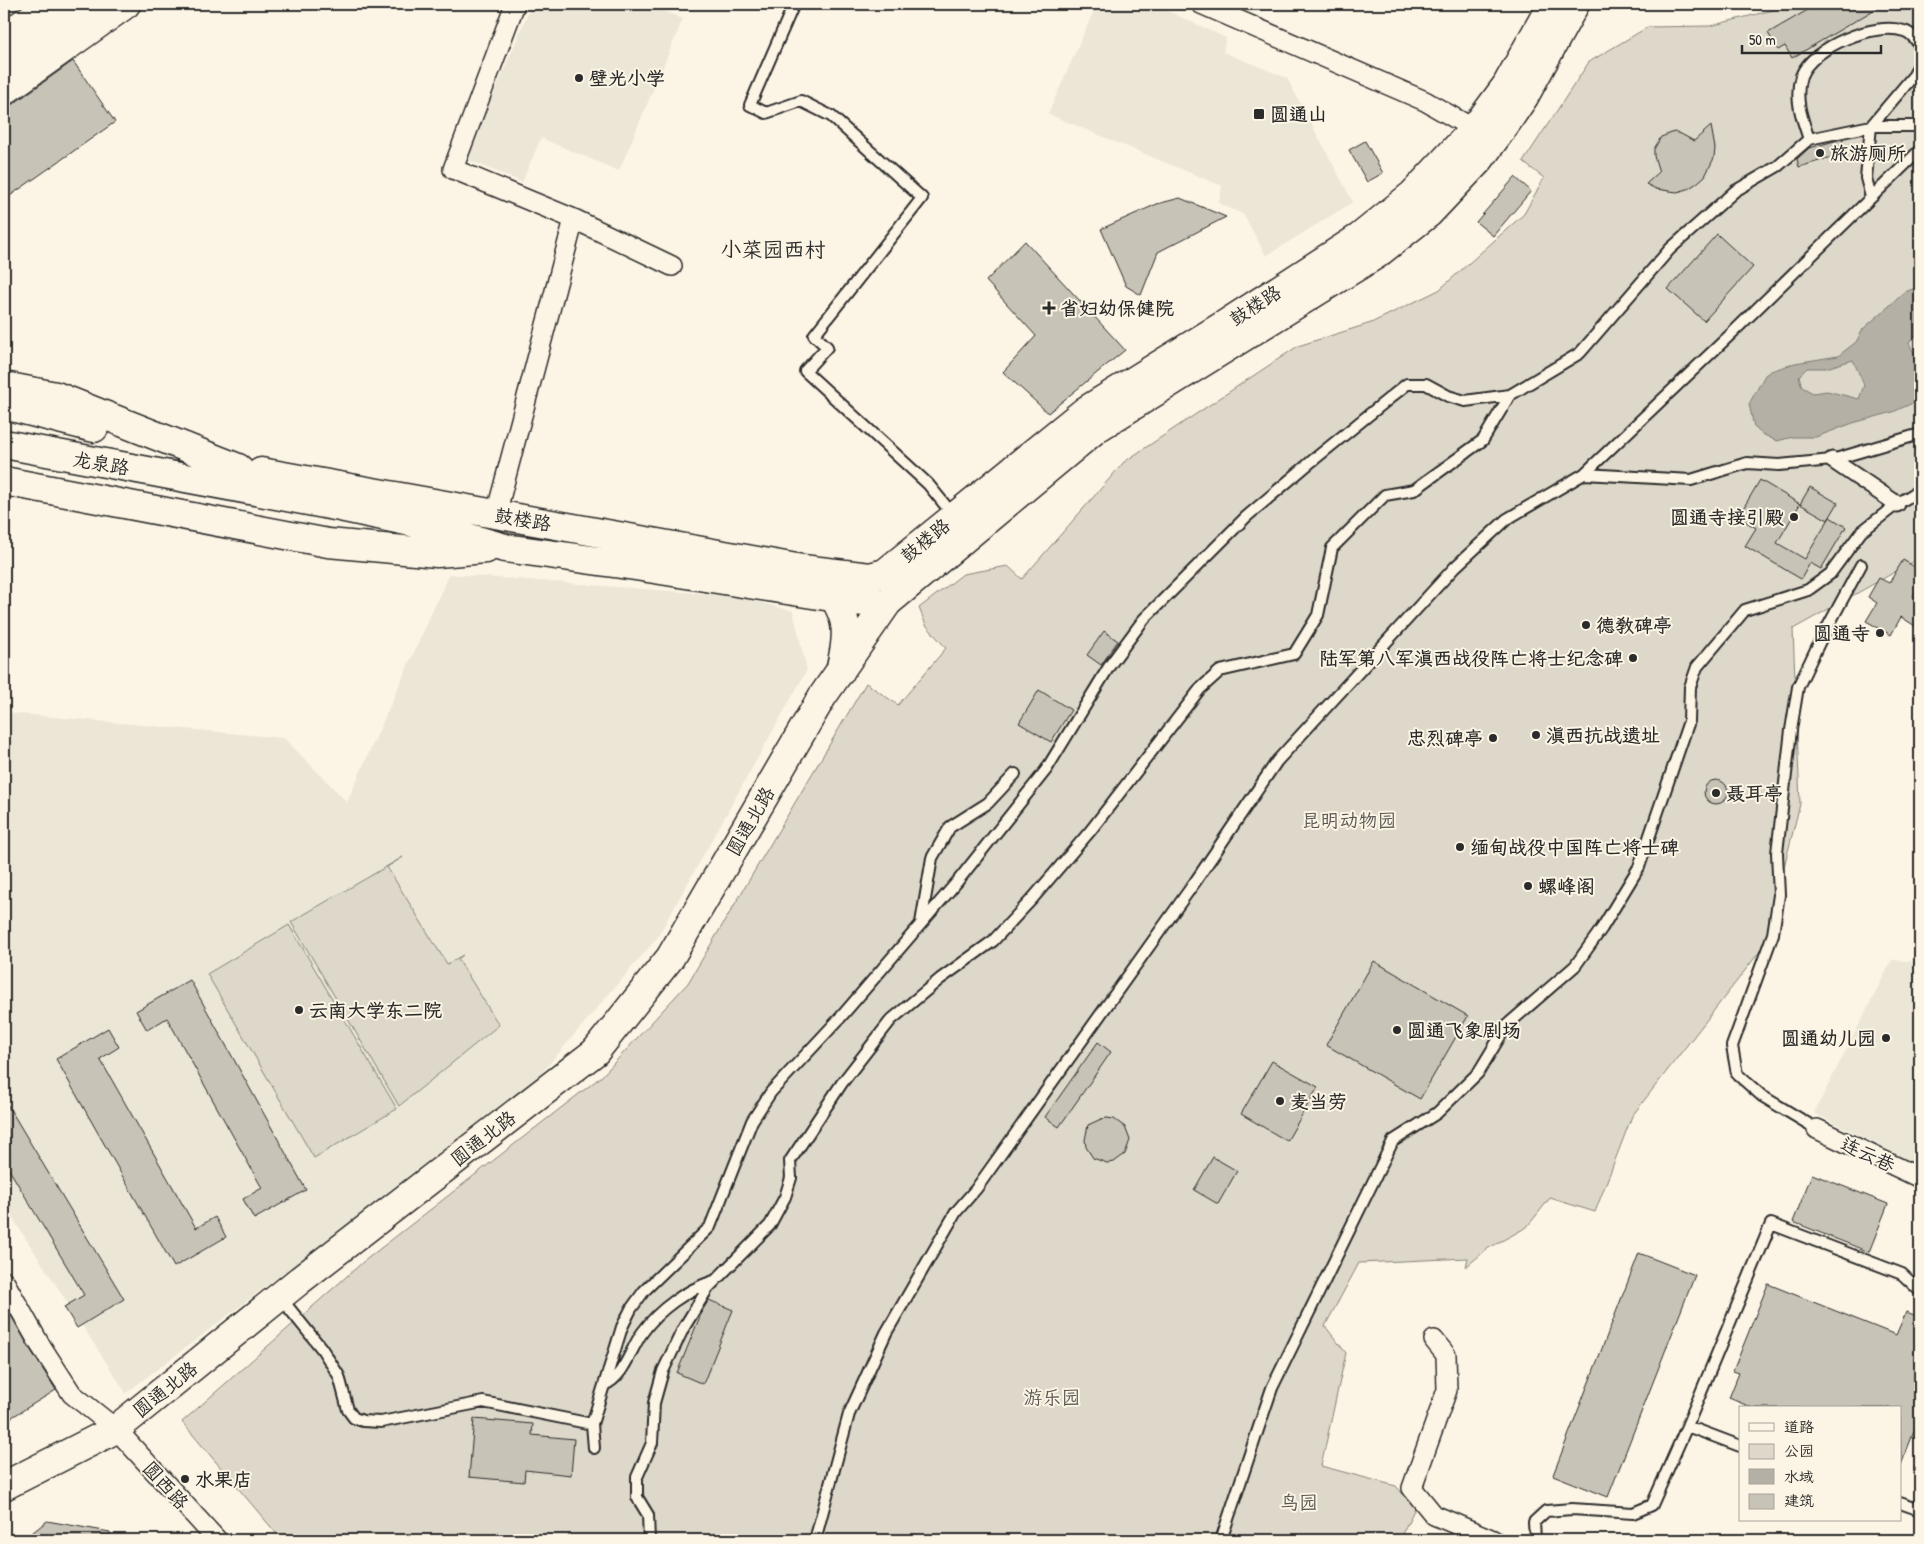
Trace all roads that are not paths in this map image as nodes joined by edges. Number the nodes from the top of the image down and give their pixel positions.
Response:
1 (53, 4) edge
2 (92, 4) edge
3 (126, 4) edge
4 (514, 4) edge
5 (794, 4) edge
6 (1201, 4) edge
7 (1552, 4) edge
8 (1575, 4) edge
9 (4, 36) edge
10 (1920, 46) edge
11 (1920, 62) edge
12 (4, 66) edge
13 (4, 91) edge
14 (1871, 126) junction
15 (1920, 126) edge
16 (1474, 128) junction
17 (1809, 139) junction
18 (1920, 150) edge
19 (1871, 197) junction
20 (574, 219) junction
21 (672, 266) dead end
22 (4, 386) edge
23 (1510, 394) junction
24 (4, 405) edge
25 (4, 428) edge
26 (1920, 434) edge
27 (115, 441) junction
28 (4, 444) edge
29 (4, 458) edge
30 (1832, 460) junction
31 (238, 468) junction
32 (1584, 474) junction
33 (198, 480) joint
34 (4, 481) edge
35 (1920, 490) edge
36 (1896, 504) junction
37 (496, 514) junction
38 (955, 516) junction
39 (504, 548) junction
40 (1861, 565) dead end
41 (802, 569) junction
42 (877, 589) junction
43 (835, 598) junction
44 (840, 672) junction
45 (1015, 774) dead end
46 (921, 924) junction
47 (1817, 1129) joint
48 (1920, 1178) edge
49 (4, 1281) edge
50 (715, 1281) junction
51 (1920, 1291) edge
52 (280, 1297) junction
53 (1434, 1340) dead end
54 (604, 1385) junction
55 (592, 1424) junction
56 (1687, 1426) junction
57 (116, 1430) junction
58 (1739, 1446) edge
59 (594, 1448) dead end
60 (4, 1486) edge
61 (1902, 1504) edge
62 (1920, 1510) edge
63 (217, 1540) edge
64 (649, 1540) edge
65 (815, 1540) edge
66 (1222, 1540) edge
67 (1492, 1540) edge
68 (1535, 1540) edge

1 - 9 main road
2 - 12 main road
3 - 13 main road
4 - 20 street
5 - 38 lane
6 - 16 street
7 - 16 main road, 鼓楼路
8 - 42 main road, 鼓楼路
10 - 17 lane
11 - 14 lane
14 - 15 lane
14 - 17 lane
14 - 19 lane
16 - 38 main road, 鼓楼路
17 - 23 lane
18 - 19 lane
19 - 32 lane
20 - 21 street
20 - 37 street
22 - 31 main road
23 - 46 lane
23 - 50 lane
24 - 27 main road
25 - 27 main road, 龙泉路
26 - 30 lane
27 - 31 main road
28 - 33 main road, 龙泉路
29 - 39 main road
30 - 32 lane
30 - 36 street
31 - 37 main road, 鼓楼路
32 - 65 lane
33 - 39 main road, 鼓楼路
34 - 39 main road
35 - 36 lane
36 - 66 lane
37 - 41 main road, 鼓楼路
38 - 42 main road, 鼓楼路
39 - 43 main road, 鼓楼路
40 - 47 lane
41 - 42 main road, 鼓楼路
41 - 43 main road
42 - 43 main road, 鼓楼路
42 - 44 main road, 圆通北路
43 - 44 main road
44 - 52 main road, 圆通北路
45 - 46 lane
46 - 54 lane
47 - 48 street, 连云巷
49 - 57 street, 圆西路
50 - 54 lane
50 - 64 lane
51 - 56 lane
52 - 55 lane
52 - 57 main road, 圆通北路
53 - 67 street
54 - 55 lane
55 - 59 lane
56 - 58 lane
56 - 68 lane
57 - 60 main road, 圆通北路
57 - 63 street, 圆西路
61 - 62 lane

